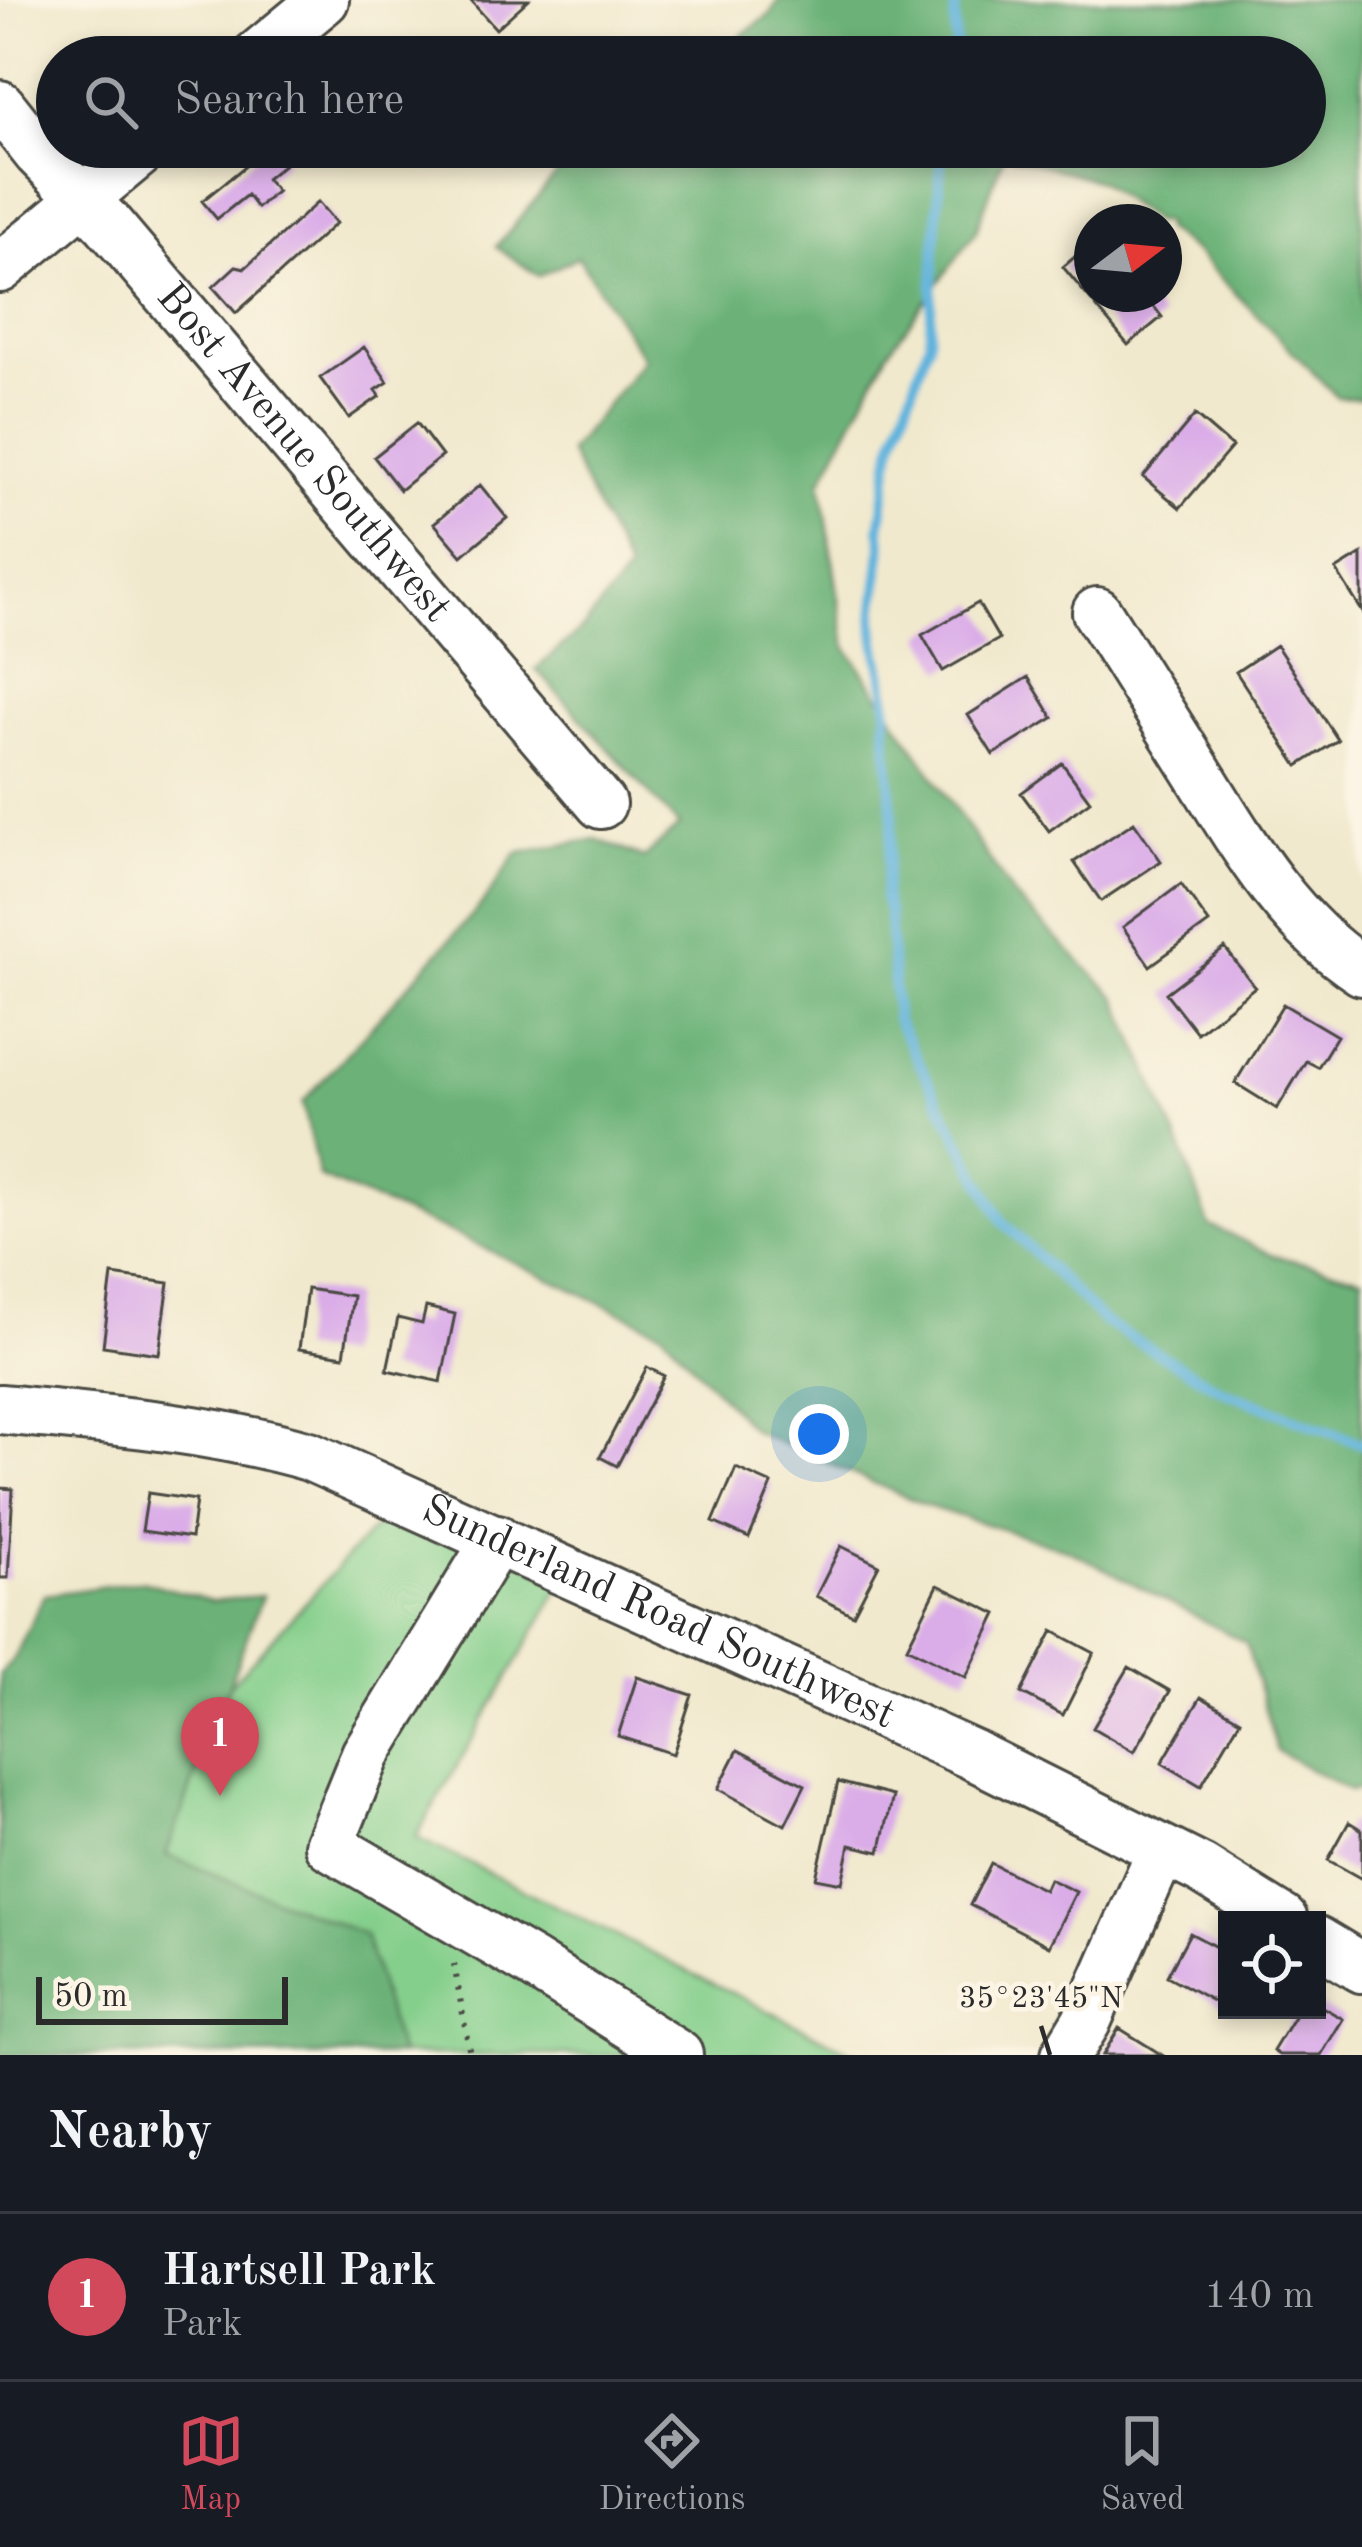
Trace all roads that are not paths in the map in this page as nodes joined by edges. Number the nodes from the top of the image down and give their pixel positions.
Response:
1 (324, 0) edge
2 (280, 36) edge
3 (0, 105) edge
4 (36, 147) edge
5 (54, 168) edge
6 (120, 168) edge
7 (81, 200) junction
8 (0, 268) edge
9 (1097, 612) dead end
10 (601, 804) dead end
11 (1362, 971) edge
12 (0, 1408) edge
13 (497, 1539) junction
14 (1162, 1850) junction
15 (1267, 1911) edge
16 (1326, 1946) edge
17 (1362, 1968) edge
18 (678, 2055) edge
19 (1066, 2055) edge

1 - 2 street
3 - 4 street, Bost Avenue Southwest
5 - 7 street, Bost Avenue Southwest
6 - 7 street
7 - 8 street
7 - 10 street, Bost Avenue Southwest
9 - 11 street
12 - 13 street, Sunderland Road Southwest
13 - 14 street, Sunderland Road Southwest
13 - 18 street
14 - 15 street, Sunderland Road Southwest
14 - 19 street
16 - 17 street

